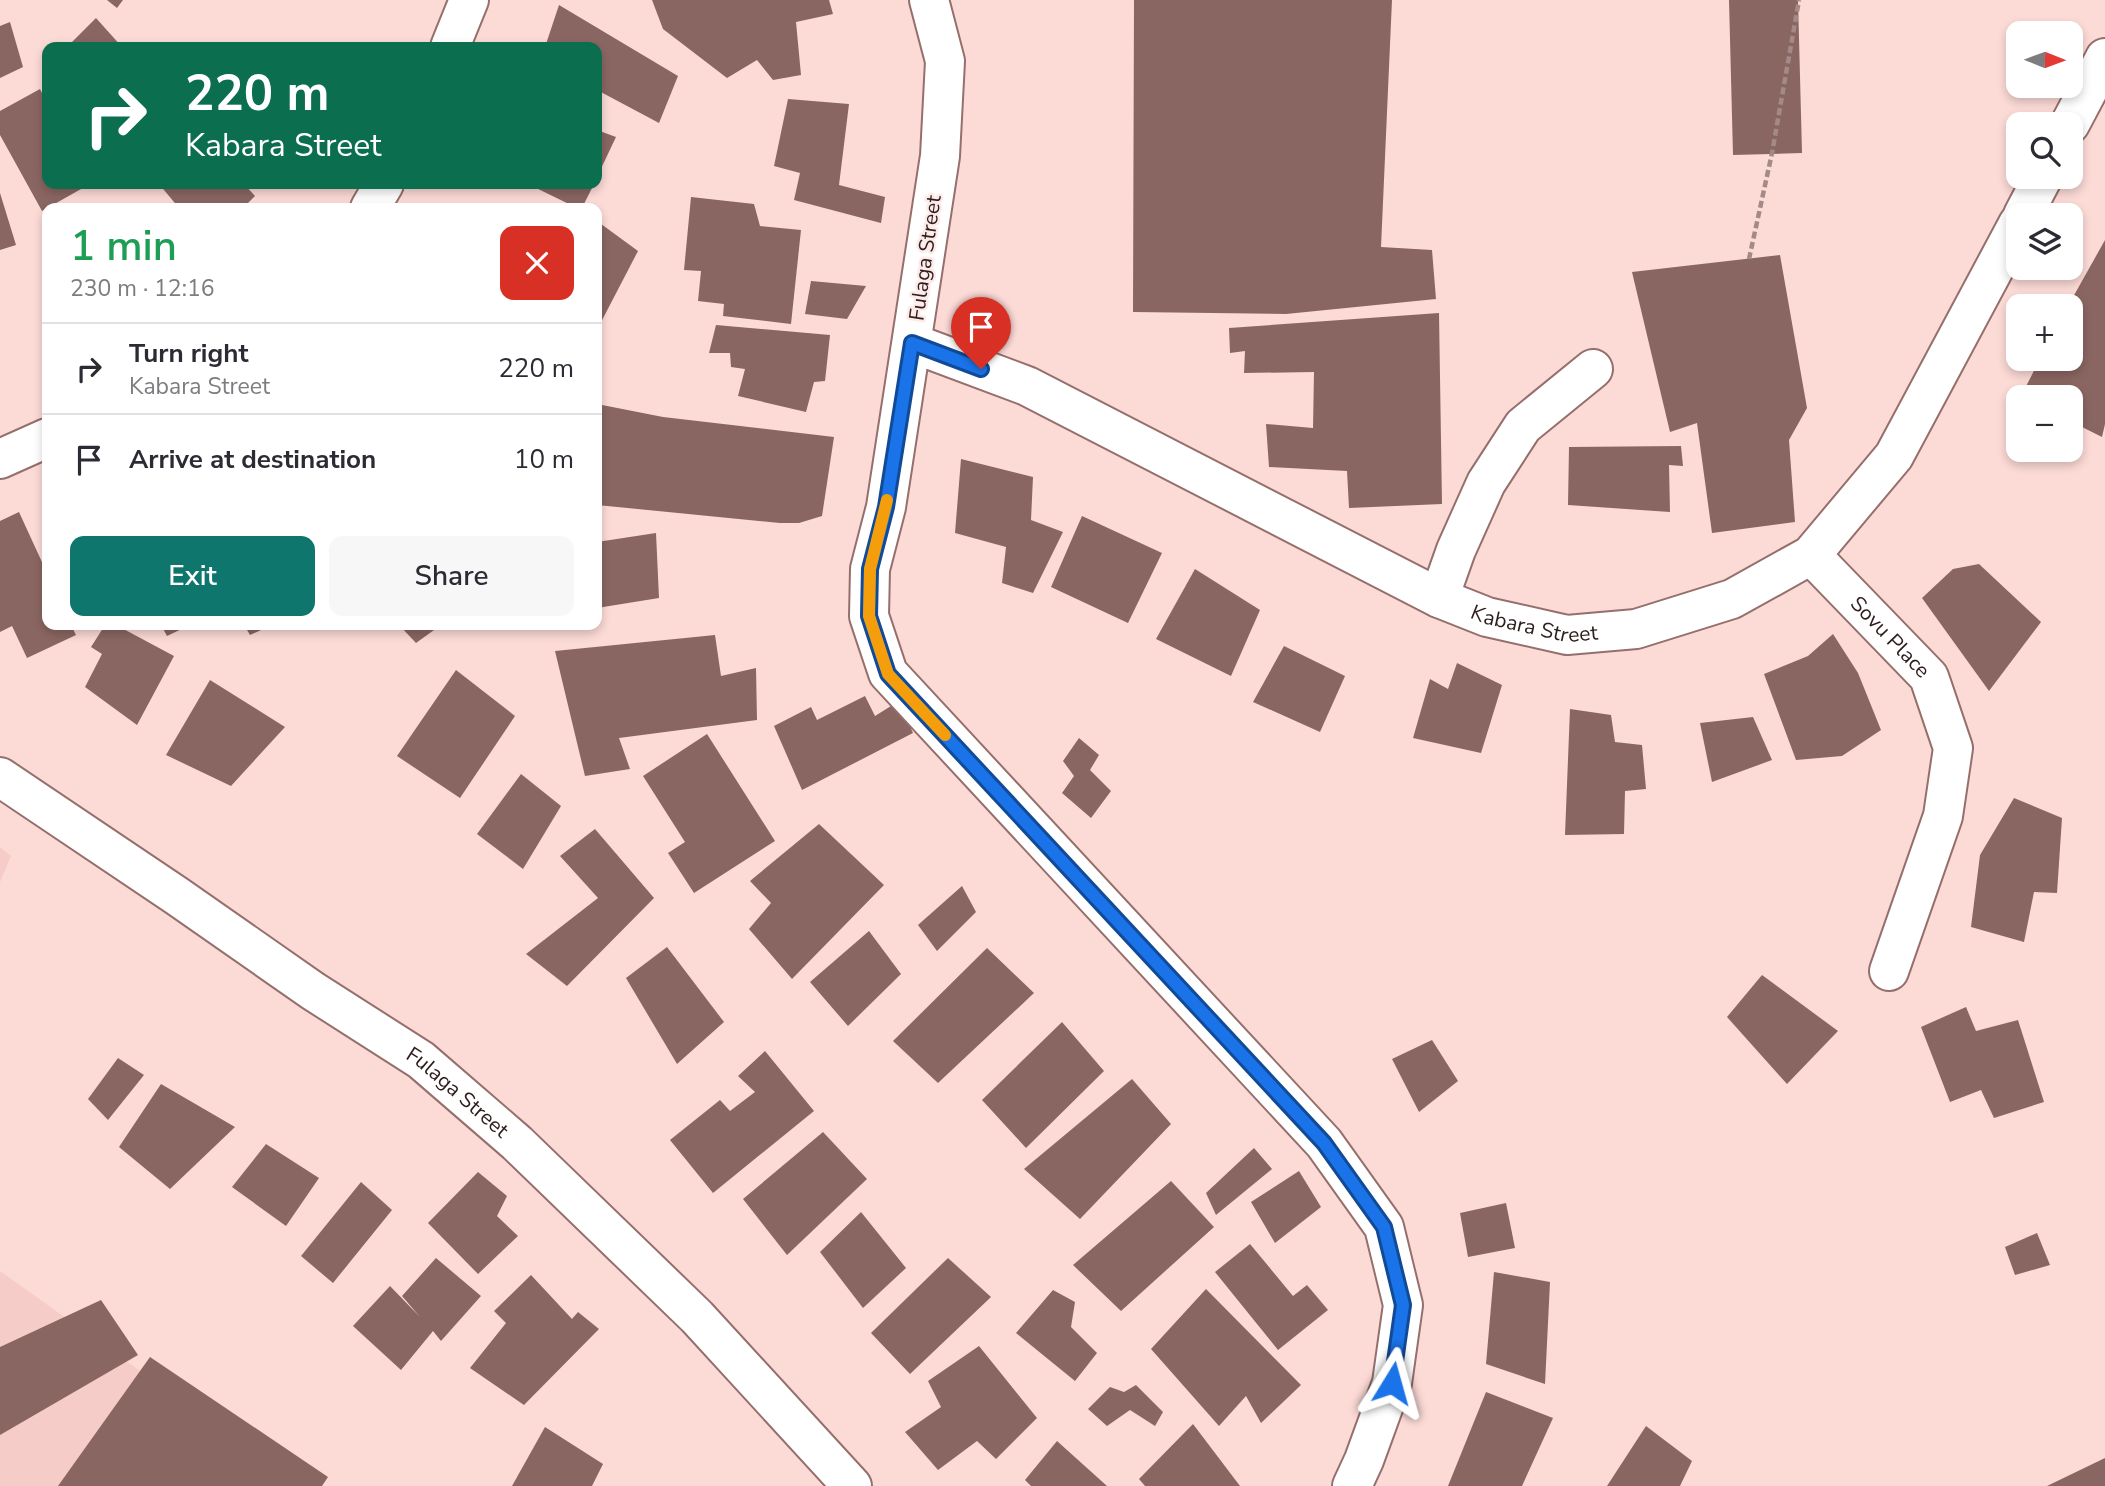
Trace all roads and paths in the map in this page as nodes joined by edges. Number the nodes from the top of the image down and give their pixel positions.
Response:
1 (469, 0) edge
2 (929, 0) edge
3 (1798, 0) edge
4 (452, 42) edge
5 (2105, 58) edge
6 (2076, 112) edge
7 (2006, 246) edge
8 (1749, 259) dead end
9 (912, 343) junction
10 (1593, 369) dead end
11 (42, 440) edge
12 (0, 459) edge
13 (1811, 555) junction
14 (1439, 598) junction
15 (0, 777) edge
16 (1889, 971) dead end
17 (852, 1486) edge
18 (1352, 1486) edge

1 - 4 street
2 - 9 street, Fulaga Street
3 - 8 path
5 - 6 street
7 - 13 street, Kabara Street
9 - 14 street, Kabara Street
9 - 18 street, Fulaga Street
10 - 14 street
11 - 12 street
13 - 14 street, Kabara Street
13 - 16 street, Sovu Place
15 - 17 street, Fulaga Street

